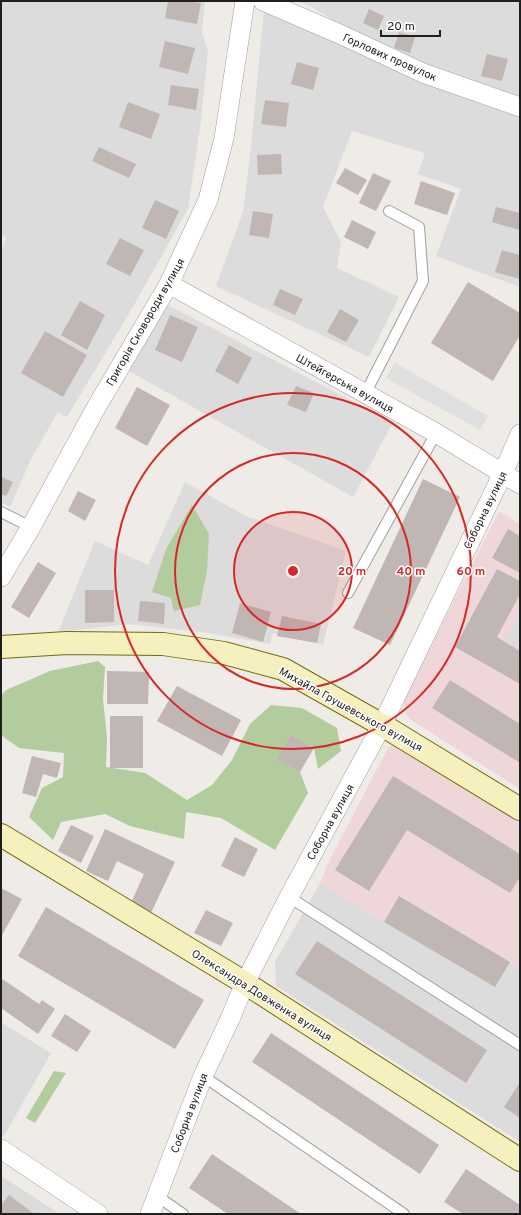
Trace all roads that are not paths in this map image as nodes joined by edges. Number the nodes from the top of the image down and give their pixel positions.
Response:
1 (245, 1) edge
2 (263, 1) edge
3 (520, 107) edge
4 (388, 211) dead end
5 (169, 284) junction
6 (365, 394) junction
7 (436, 434) junction
8 (520, 434) edge
9 (503, 473) junction
10 (520, 484) edge
11 (1, 512) edge
12 (30, 527) junction
13 (1, 577) edge
14 (348, 593) dead end
15 (1, 647) edge
16 (382, 725) junction
17 (520, 808) edge
18 (1, 835) edge
19 (289, 897) junction
20 (245, 983) junction
21 (520, 1046) edge
22 (203, 1076) junction
23 (1, 1148) edge
24 (520, 1160) edge
25 (157, 1196) junction
26 (98, 1214) edge
27 (150, 1214) edge
28 (183, 1214) edge
29 (404, 1214) edge

1 - 5 street, Григорія Сковороди вулиця
2 - 3 street, Горлових провулок
4 - 6 lane
5 - 6 street, Штейгерська вулиця
5 - 12 street, Григорія Сковороди вулиця
6 - 7 street, Штейгерська вулиця
7 - 9 street, Штейгерська вулиця
7 - 14 lane
8 - 9 street, Соборна вулиця
9 - 10 street, Штейгерська вулиця
9 - 16 street, Соборна вулиця
11 - 12 lane
12 - 13 street, Григорія Сковороди вулиця
15 - 16 street, Михайла Грушевського вулиця
16 - 17 street, Михайла Грушевського вулиця
16 - 19 street, Соборна вулиця
18 - 20 street, Олександра Довженка вулиця
19 - 20 street, Соборна вулиця
19 - 21 lane
20 - 22 street, Соборна вулиця
20 - 24 street, Олександра Довженка вулиця
22 - 25 street, Соборна вулиця
22 - 29 lane
23 - 26 street
25 - 27 street, Соборна вулиця
25 - 28 lane

